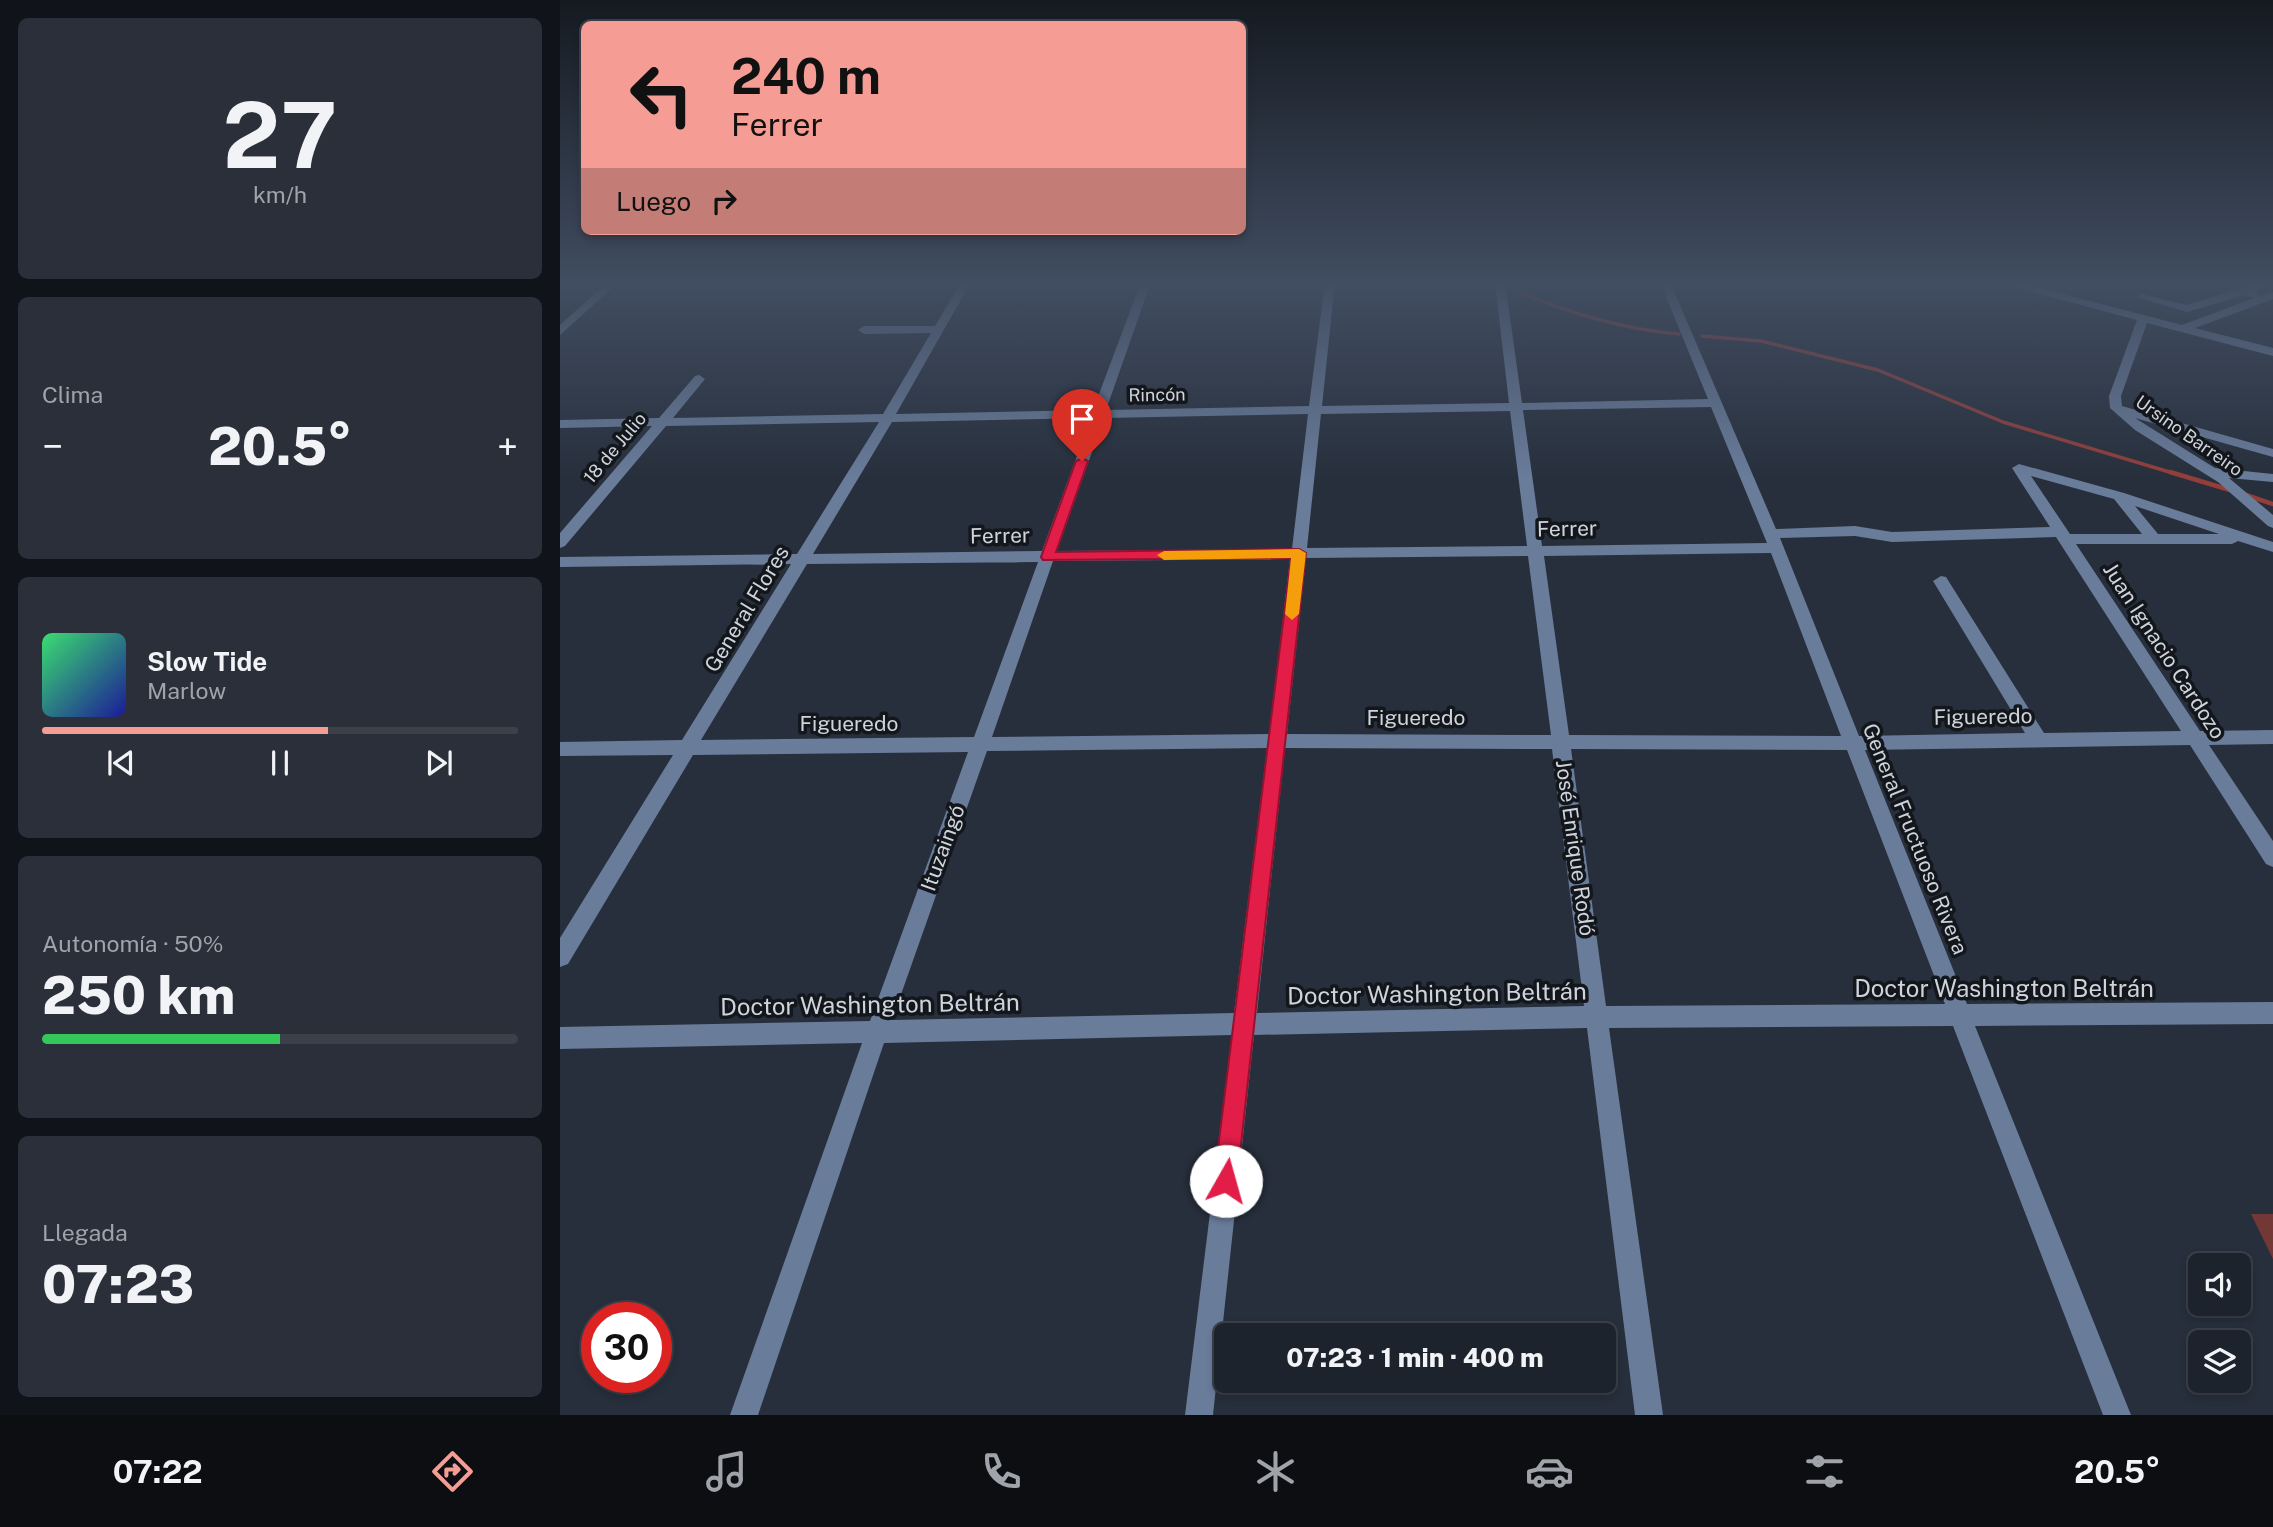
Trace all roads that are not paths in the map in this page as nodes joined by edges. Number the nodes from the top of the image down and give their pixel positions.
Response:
1 (928, 348) edge
2 (1123, 348) edge
3 (1322, 348) edge
4 (1509, 348) edge
5 (1691, 348) edge
6 (2128, 348) edge
7 (699, 379) dead end
8 (1713, 403) junction
9 (1516, 405) junction
10 (2116, 408) junction
11 (1315, 409) junction
12 (1100, 414) junction
13 (887, 419) junction
14 (663, 422) junction
15 (560, 424) edge
16 (2273, 453) edge
17 (2213, 472) junction
18 (2273, 478) edge
19 (2119, 496) junction
20 (2273, 523) edge
21 (2062, 535) junction
22 (2248, 539) junction
23 (2154, 540) junction
24 (1773, 541) junction
25 (560, 543) edge
26 (2273, 547) edge
27 (1536, 551) junction
28 (1299, 553) junction
29 (1048, 557) junction
30 (802, 560) junction
31 (560, 562) edge
32 (1941, 581) dead end
33 (2193, 737) junction
34 (2273, 737) edge
35 (2038, 739) junction
36 (1561, 740) junction
37 (1278, 741) junction
38 (1851, 743) junction
39 (981, 745) junction
40 (688, 748) junction
41 (560, 749) edge
42 (2273, 858) edge
43 (560, 957) edge
44 (2273, 1013) edge
45 (1962, 1016) junction
46 (1599, 1017) junction
47 (1243, 1024) junction
48 (877, 1031) junction
49 (560, 1038) edge
50 (744, 1415) edge
51 (1199, 1415) edge
52 (1649, 1415) edge
53 (2117, 1415) edge

1 - 13 street, General Flores
2 - 12 street, Ituzaingó
3 - 11 street
4 - 9 street, José Enrique Rodó
5 - 8 street, General Fructuoso Rivera
6 - 10 street
7 - 14 street, 18 de Julio
8 - 9 street, Rincón
8 - 24 street, General Fructuoso Rivera
9 - 11 street, Rincón
9 - 27 street, José Enrique Rodó
10 - 16 street
10 - 17 street, Ursino Barreiro
11 - 12 street, Rincón
11 - 28 street
12 - 13 street, Rincón
12 - 29 street, Ituzaingó
13 - 14 street, Rincón
13 - 30 street, General Flores
14 - 15 street, Rincón
14 - 25 street, 18 de Julio
17 - 18 street
17 - 20 street, Ursino Barreiro
19 - 21 street, Juan Ignacio Cardozo
19 - 22 street
19 - 23 street
21 - 23 street, Ferrer
21 - 24 street, Ferrer
21 - 33 street, Juan Ignacio Cardozo
22 - 23 street, Ferrer
22 - 26 street
24 - 27 street, Ferrer
24 - 38 street, General Fructuoso Rivera
27 - 28 street, Ferrer
27 - 36 street, José Enrique Rodó
28 - 29 street, Ferrer
28 - 37 street
29 - 30 street, Ferrer
29 - 39 street, Ituzaingó
30 - 31 street, Ferrer
30 - 40 street, General Flores
32 - 35 street
33 - 34 street, Figueredo
33 - 35 street, Figueredo
33 - 42 street, Juan Ignacio Cardozo
35 - 38 street, Figueredo
36 - 37 street, Figueredo
36 - 38 street, Figueredo
36 - 46 street, José Enrique Rodó
37 - 39 street, Figueredo
37 - 47 street
38 - 45 street, General Fructuoso Rivera
39 - 40 street, Figueredo
39 - 48 street, Ituzaingó
40 - 41 street, Figueredo
40 - 43 street, General Flores
44 - 45 street, Doctor Washington Beltrán
45 - 46 street, Doctor Washington Beltrán
45 - 53 street, General Fructuoso Rivera
46 - 47 street, Doctor Washington Beltrán
46 - 52 street, José Enrique Rodó
47 - 48 street, Doctor Washington Beltrán
47 - 51 street
48 - 49 street, Doctor Washington Beltrán
48 - 50 street, Ituzaingó

